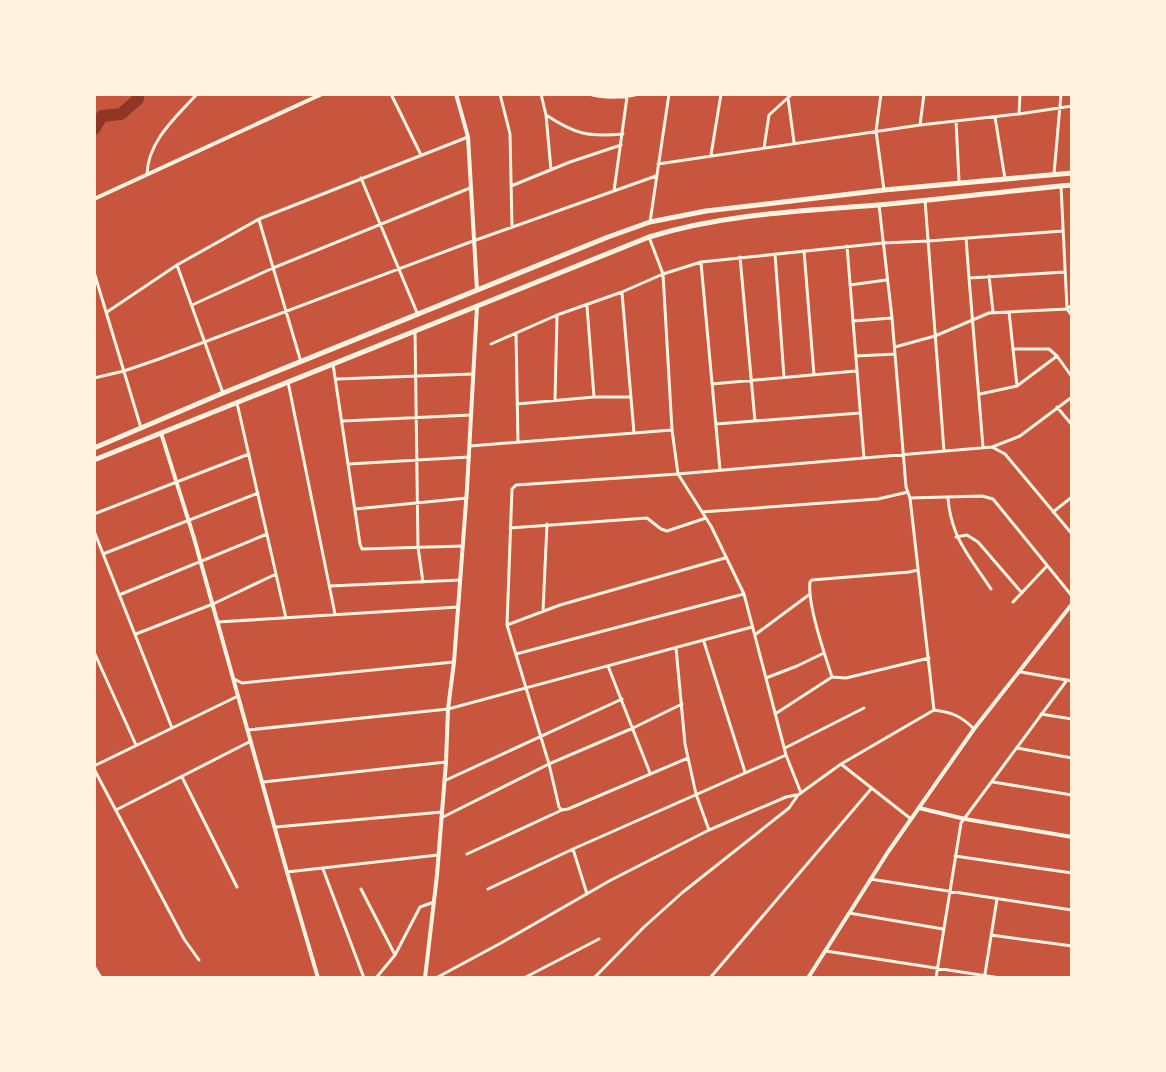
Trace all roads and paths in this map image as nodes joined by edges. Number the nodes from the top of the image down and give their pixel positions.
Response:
1 (197, 94) edge
2 (322, 94) edge
3 (391, 94) edge
4 (456, 94) edge
5 (500, 94) edge
6 (541, 94) edge
7 (589, 94) edge
8 (639, 94) edge
9 (669, 94) edge
10 (721, 94) edge
11 (881, 94) edge
12 (924, 94) edge
13 (1020, 94) edge
14 (1061, 94) edge
15 (790, 96) edge
16 (627, 97) junction
17 (1072, 106) edge
18 (1060, 107) junction
19 (1019, 114) junction
20 (546, 115) junction
21 (995, 117) junction
22 (956, 121) junction
23 (920, 125) junction
24 (876, 131) junction
25 (623, 134) junction
26 (468, 137) junction
27 (794, 143) junction
28 (621, 145) junction
29 (764, 148) junction
30 (421, 155) junction
31 (711, 155) junction
32 (658, 164) junction
33 (551, 170) junction
34 (1072, 173) edge
35 (147, 174) junction
36 (1054, 174) junction
37 (656, 176) junction
38 (361, 178) junction
39 (1005, 179) junction
40 (959, 183) junction
41 (1072, 185) edge
42 (511, 186) junction
43 (1061, 186) junction
44 (470, 188) junction
45 (884, 190) junction
46 (614, 191) junction
47 (94, 199) edge
48 (925, 200) junction
49 (879, 205) junction
50 (259, 219) junction
51 (650, 222) junction
52 (381, 226) junction
53 (512, 227) junction
54 (1063, 231) junction
55 (649, 237) junction
56 (966, 238) junction
57 (473, 241) junction
58 (928, 241) junction
59 (883, 243) junction
60 (847, 246) junction
61 (804, 251) junction
62 (775, 254) junction
63 (740, 257) junction
64 (701, 262) junction
65 (177, 265) junction
66 (273, 268) junction
67 (399, 269) junction
68 (94, 272) edge
69 (1065, 272) junction
70 (663, 274) junction
71 (989, 276) junction
72 (1072, 276) edge
73 (969, 278) junction
74 (888, 280) junction
75 (1065, 280) junction
76 (850, 285) junction
77 (477, 291) junction
78 (622, 292) junction
79 (192, 305) junction
80 (1072, 305) edge
81 (477, 306) junction
82 (587, 306) junction
83 (1067, 309) junction
84 (286, 311) junction
85 (107, 312) junction
86 (1009, 312) junction
87 (993, 313) junction
88 (418, 315) junction
89 (557, 315) junction
90 (1072, 316) edge
91 (892, 318) junction
92 (853, 321) junction
93 (972, 321) junction
94 (415, 331) junction
95 (516, 333) junction
96 (935, 336) junction
97 (205, 342) junction
98 (491, 344) dead end
99 (894, 347) junction
100 (1014, 349) junction
101 (895, 354) junction
102 (856, 356) junction
103 (1057, 356) junction
104 (301, 362) junction
105 (333, 364) junction
106 (124, 371) junction
107 (857, 371) junction
108 (473, 374) junction
109 (814, 375) junction
110 (416, 376) junction
111 (784, 377) junction
112 (1072, 377) edge
113 (94, 378) edge
114 (336, 379) junction
115 (751, 380) junction
116 (288, 382) junction
117 (712, 384) junction
118 (1017, 386) junction
119 (223, 393) junction
120 (979, 395) junction
121 (594, 397) junction
122 (631, 397) junction
123 (1072, 397) edge
124 (555, 400) junction
125 (237, 403) junction
126 (517, 404) junction
127 (1057, 407) junction
128 (860, 413) junction
129 (471, 415) junction
130 (416, 418) junction
131 (342, 421) junction
132 (755, 421) junction
133 (716, 424) junction
134 (1072, 425) edge
135 (141, 428) junction
136 (672, 430) junction
137 (161, 433) junction
138 (634, 433) junction
139 (518, 442) junction
140 (470, 446) junction
141 (983, 447) junction
142 (992, 447) junction
143 (94, 448) edge
144 (944, 451) junction
145 (249, 454) junction
146 (903, 455) junction
147 (469, 457) junction
148 (864, 458) junction
149 (94, 460) edge
150 (417, 460) junction
151 (348, 464) junction
152 (720, 470) junction
153 (678, 474) junction
154 (177, 481) junction
155 (908, 492) junction
156 (258, 493) junction
157 (1072, 497) edge
158 (467, 498) junction
159 (910, 498) junction
160 (948, 498) junction
161 (417, 503) junction
162 (355, 509) junction
163 (702, 512) junction
164 (1053, 512) junction
165 (94, 514) edge
166 (706, 518) junction
167 (189, 521) junction
168 (547, 524) junction
169 (510, 528) junction
170 (94, 531) edge
171 (267, 534) junction
172 (1072, 534) edge
173 (956, 537) junction
174 (463, 546) junction
175 (418, 547) junction
176 (103, 554) junction
177 (727, 557) junction
178 (200, 560) junction
179 (1046, 567) junction
180 (919, 569) junction
181 (276, 574) junction
182 (460, 580) junction
183 (423, 582) junction
184 (330, 586) junction
185 (991, 589) dead end
186 (1022, 593) junction
187 (744, 594) junction
188 (810, 594) junction
189 (119, 595) junction
190 (1072, 596) edge
191 (1013, 602) dead end
192 (213, 604) junction
193 (1072, 604) edge
194 (458, 607) junction
195 (543, 611) junction
196 (335, 614) junction
197 (286, 618) junction
198 (218, 622) junction
199 (507, 625) junction
200 (752, 627) junction
201 (135, 634) junction
202 (756, 634) junction
203 (703, 640) junction
204 (676, 648) junction
205 (94, 652) edge
206 (824, 653) junction
207 (516, 654) junction
208 (929, 658) junction
209 (454, 662) junction
210 (608, 666) junction
211 (1019, 672) junction
212 (832, 677) junction
213 (766, 678) junction
214 (234, 679) junction
215 (1069, 681) edge
216 (525, 689) junction
217 (239, 695) junction
218 (622, 699) junction
219 (682, 704) junction
220 (864, 708) dead end
221 (448, 709) junction
222 (934, 710) junction
223 (775, 714) junction
224 (1041, 714) junction
225 (1072, 719) edge
226 (172, 728) junction
227 (633, 728) junction
228 (974, 729) junction
229 (248, 730) junction
230 (540, 737) junction
231 (251, 741) junction
232 (136, 745) junction
233 (785, 748) junction
234 (1017, 748) junction
235 (786, 755) junction
236 (688, 758) junction
237 (1072, 758) edge
238 (446, 762) junction
239 (549, 764) junction
240 (841, 764) junction
241 (94, 768) edge
242 (745, 772) junction
243 (650, 773) junction
244 (182, 777) junction
245 (444, 781) junction
246 (263, 782) junction
247 (993, 782) junction
248 (871, 789) junction
249 (696, 794) junction
250 (799, 794) junction
251 (1072, 795) edge
252 (919, 808) junction
253 (116, 810) junction
254 (562, 810) junction
255 (442, 815) junction
256 (911, 819) junction
257 (965, 819) junction
258 (276, 827) junction
259 (709, 830) junction
260 (1072, 837) edge
261 (573, 849) junction
262 (467, 854) dead end
263 (438, 855) junction
264 (955, 856) junction
265 (323, 869) junction
266 (287, 872) junction
267 (1072, 873) edge
268 (870, 879) junction
269 (237, 887) dead end
270 (361, 889) dead end
271 (488, 889) dead end
272 (949, 892) junction
273 (587, 894) junction
274 (997, 899) junction
275 (434, 902) junction
276 (1072, 910) edge
277 (849, 913) junction
278 (943, 929) junction
279 (991, 935) junction
280 (599, 939) dead end
281 (1072, 946) edge
282 (826, 951) junction
283 (395, 955) junction
284 (199, 960) dead end
285 (94, 968) edge
286 (937, 968) junction
287 (444, 976) edge
288 (985, 976) junction
289 (100, 978) edge
290 (318, 978) edge
291 (364, 978) edge
292 (376, 978) edge
293 (425, 978) edge
294 (436, 978) edge
295 (524, 978) edge
296 (594, 978) edge
297 (710, 978) edge
298 (808, 978) edge
299 (936, 978) edge
300 (1000, 978) edge

1 - 35 street
2 - 35 street
3 - 30 street
4 - 26 street
5 - 42 street
6 - 20 street
7 - 16 street
8 - 16 street
9 - 32 street
10 - 31 street
11 - 24 street
12 - 23 street
13 - 19 street
14 - 18 street
15 - 27 street
15 - 29 street
16 - 25 street
17 - 18 street
18 - 19 street
18 - 36 street
19 - 21 street
20 - 25 street
20 - 33 street
21 - 22 street
21 - 39 street
22 - 23 street
22 - 40 street
23 - 24 street
24 - 27 street
24 - 45 street
25 - 28 street
26 - 30 street
26 - 44 street
27 - 29 street
28 - 33 street
28 - 46 street
29 - 31 street
30 - 38 street
31 - 32 street
32 - 37 street
33 - 42 street
34 - 36 main road
35 - 47 street
36 - 39 main road
37 - 46 street
37 - 51 street
38 - 50 street
38 - 52 street
39 - 40 main road
40 - 45 main road
41 - 43 main road
42 - 53 street
43 - 48 main road
43 - 54 street
44 - 52 street
44 - 57 street
45 - 51 main road
46 - 53 street
48 - 49 main road
48 - 58 street
49 - 55 main road
49 - 59 street
50 - 65 street
50 - 66 street
51 - 77 main road
52 - 66 street
52 - 67 street
53 - 57 street
54 - 56 street
54 - 69 street
55 - 70 street
55 - 81 main road
56 - 58 street
56 - 73 street
57 - 67 street
57 - 77 street
58 - 59 street
58 - 96 street
59 - 60 street
59 - 74 street
60 - 61 street
60 - 76 street
61 - 62 street
61 - 109 street
62 - 63 street
62 - 111 street
63 - 64 street
63 - 115 street
64 - 70 street
64 - 117 street
65 - 79 street
65 - 85 street
66 - 79 street
66 - 84 street
67 - 84 street
67 - 88 street
68 - 85 street
69 - 71 street
69 - 75 street
70 - 78 street
70 - 136 street
71 - 73 street
71 - 87 street
72 - 75 street
73 - 93 street
74 - 76 street
74 - 91 street
75 - 83 street
76 - 92 street
77 - 88 main road
78 - 82 street
78 - 122 street
79 - 97 street
80 - 83 street
81 - 94 main road
81 - 108 street
82 - 89 street
82 - 121 street
83 - 86 street
83 - 90 street
84 - 97 street
84 - 104 street
85 - 106 street
86 - 87 street
86 - 100 street
87 - 93 street
88 - 104 main road
89 - 95 street
89 - 124 street
91 - 92 street
91 - 99 street
92 - 102 street
93 - 96 street
93 - 120 street
94 - 105 main road
94 - 110 street
95 - 98 street
95 - 126 street
96 - 99 street
96 - 144 street
97 - 106 street
97 - 119 street
99 - 101 street
100 - 103 street
100 - 118 street
101 - 102 street
101 - 146 street
102 - 107 street
103 - 112 street
103 - 118 street
104 - 119 main road
105 - 114 street
105 - 116 main road
106 - 113 street
106 - 135 street
107 - 109 street
107 - 128 street
108 - 110 street
108 - 129 street
109 - 111 street
110 - 114 street
110 - 130 street
111 - 115 street
114 - 131 street
115 - 117 street
115 - 132 street
116 - 125 main road
116 - 184 street
117 - 133 street
118 - 120 street
119 - 135 main road
120 - 141 street
121 - 122 street
121 - 124 street
122 - 138 street
123 - 127 street
124 - 126 street
125 - 137 main road
125 - 145 street
126 - 139 street
127 - 134 street
127 - 142 street
128 - 132 street
128 - 148 street
129 - 130 street
129 - 140 street
130 - 131 street
130 - 150 street
131 - 151 street
132 - 133 street
133 - 152 street
135 - 143 main road
136 - 138 street
136 - 153 street
137 - 149 main road
137 - 154 street
138 - 139 street
139 - 140 street
140 - 147 street
141 - 142 street
141 - 144 street
142 - 164 street
144 - 146 street
145 - 154 street
145 - 156 street
146 - 148 street
146 - 155 street
147 - 150 street
147 - 158 street
148 - 152 street
150 - 151 street
150 - 161 street
151 - 162 street
152 - 153 street
153 - 163 street
153 - 169 street
154 - 165 street
154 - 167 street
155 - 159 street
155 - 163 street
156 - 167 street
156 - 171 street
157 - 164 street
158 - 161 street
158 - 174 street
159 - 160 street
159 - 180 street
160 - 173 street
160 - 179 street
161 - 162 street
161 - 175 street
162 - 175 street
163 - 166 street
164 - 172 street
166 - 168 street
166 - 177 street
167 - 176 street
167 - 178 street
168 - 169 street
168 - 195 street
169 - 199 street
170 - 176 street
171 - 178 street
171 - 181 street
173 - 185 street
173 - 186 street
174 - 175 street
174 - 182 street
175 - 183 street
176 - 189 street
177 - 187 street
177 - 195 street
178 - 189 street
178 - 192 street
179 - 186 street
179 - 190 street
180 - 188 street
180 - 208 street
181 - 192 street
181 - 197 street
182 - 183 street
182 - 194 street
183 - 184 street
184 - 196 street
186 - 191 street
187 - 200 street
187 - 207 street
188 - 202 street
188 - 206 street
189 - 201 street
192 - 198 street
192 - 201 street
193 - 211 street
194 - 196 street
194 - 209 street
195 - 199 street
196 - 197 street
197 - 198 street
198 - 214 street
199 - 207 street
200 - 202 street
200 - 203 street
201 - 226 street
202 - 213 street
203 - 204 street
203 - 242 street
204 - 210 street
204 - 219 street
205 - 232 street
206 - 212 street
206 - 213 street
207 - 216 street
208 - 212 street
208 - 222 street
209 - 214 street
209 - 221 street
210 - 216 street
210 - 218 street
211 - 215 street
211 - 228 street
212 - 223 street
213 - 223 street
214 - 217 street
215 - 224 street
216 - 221 street
216 - 230 street
217 - 226 street
217 - 229 street
218 - 227 street
218 - 230 street
219 - 227 street
219 - 236 street
220 - 233 street
221 - 229 street
221 - 238 street
222 - 228 street
222 - 240 street
223 - 233 street
224 - 225 street
224 - 234 street
226 - 232 street
227 - 239 street
227 - 243 street
228 - 252 street
229 - 231 street
230 - 239 street
230 - 245 street
231 - 244 street
231 - 246 street
232 - 241 street
233 - 235 street
234 - 237 street
234 - 247 street
235 - 242 street
235 - 250 street
236 - 243 street
236 - 249 street
238 - 245 street
238 - 246 street
239 - 254 street
239 - 255 street
240 - 248 street
240 - 250 street
241 - 253 street
242 - 249 street
243 - 254 street
244 - 253 street
244 - 269 street
245 - 255 street
246 - 258 street
247 - 251 street
247 - 257 street
248 - 256 street
248 - 297 street
249 - 259 street
249 - 261 street
250 - 259 street
250 - 296 street
252 - 256 street
252 - 257 street
253 - 284 street
254 - 262 street
255 - 258 street
255 - 263 street
256 - 268 street
257 - 260 street
257 - 264 street
258 - 266 street
259 - 273 street
261 - 271 street
261 - 273 street
263 - 265 street
263 - 275 street
264 - 267 street
264 - 272 street
265 - 266 street
265 - 291 street
266 - 290 street
268 - 272 street
268 - 277 street
270 - 283 street
272 - 274 street
272 - 278 street
273 - 287 street
274 - 276 street
274 - 279 street
275 - 283 street
275 - 293 street
277 - 278 street
277 - 282 street
278 - 286 street
279 - 281 street
279 - 288 street
280 - 295 street
282 - 286 street
282 - 298 street
283 - 292 street
285 - 289 main road
286 - 288 street
286 - 299 street
287 - 294 street
288 - 300 street

